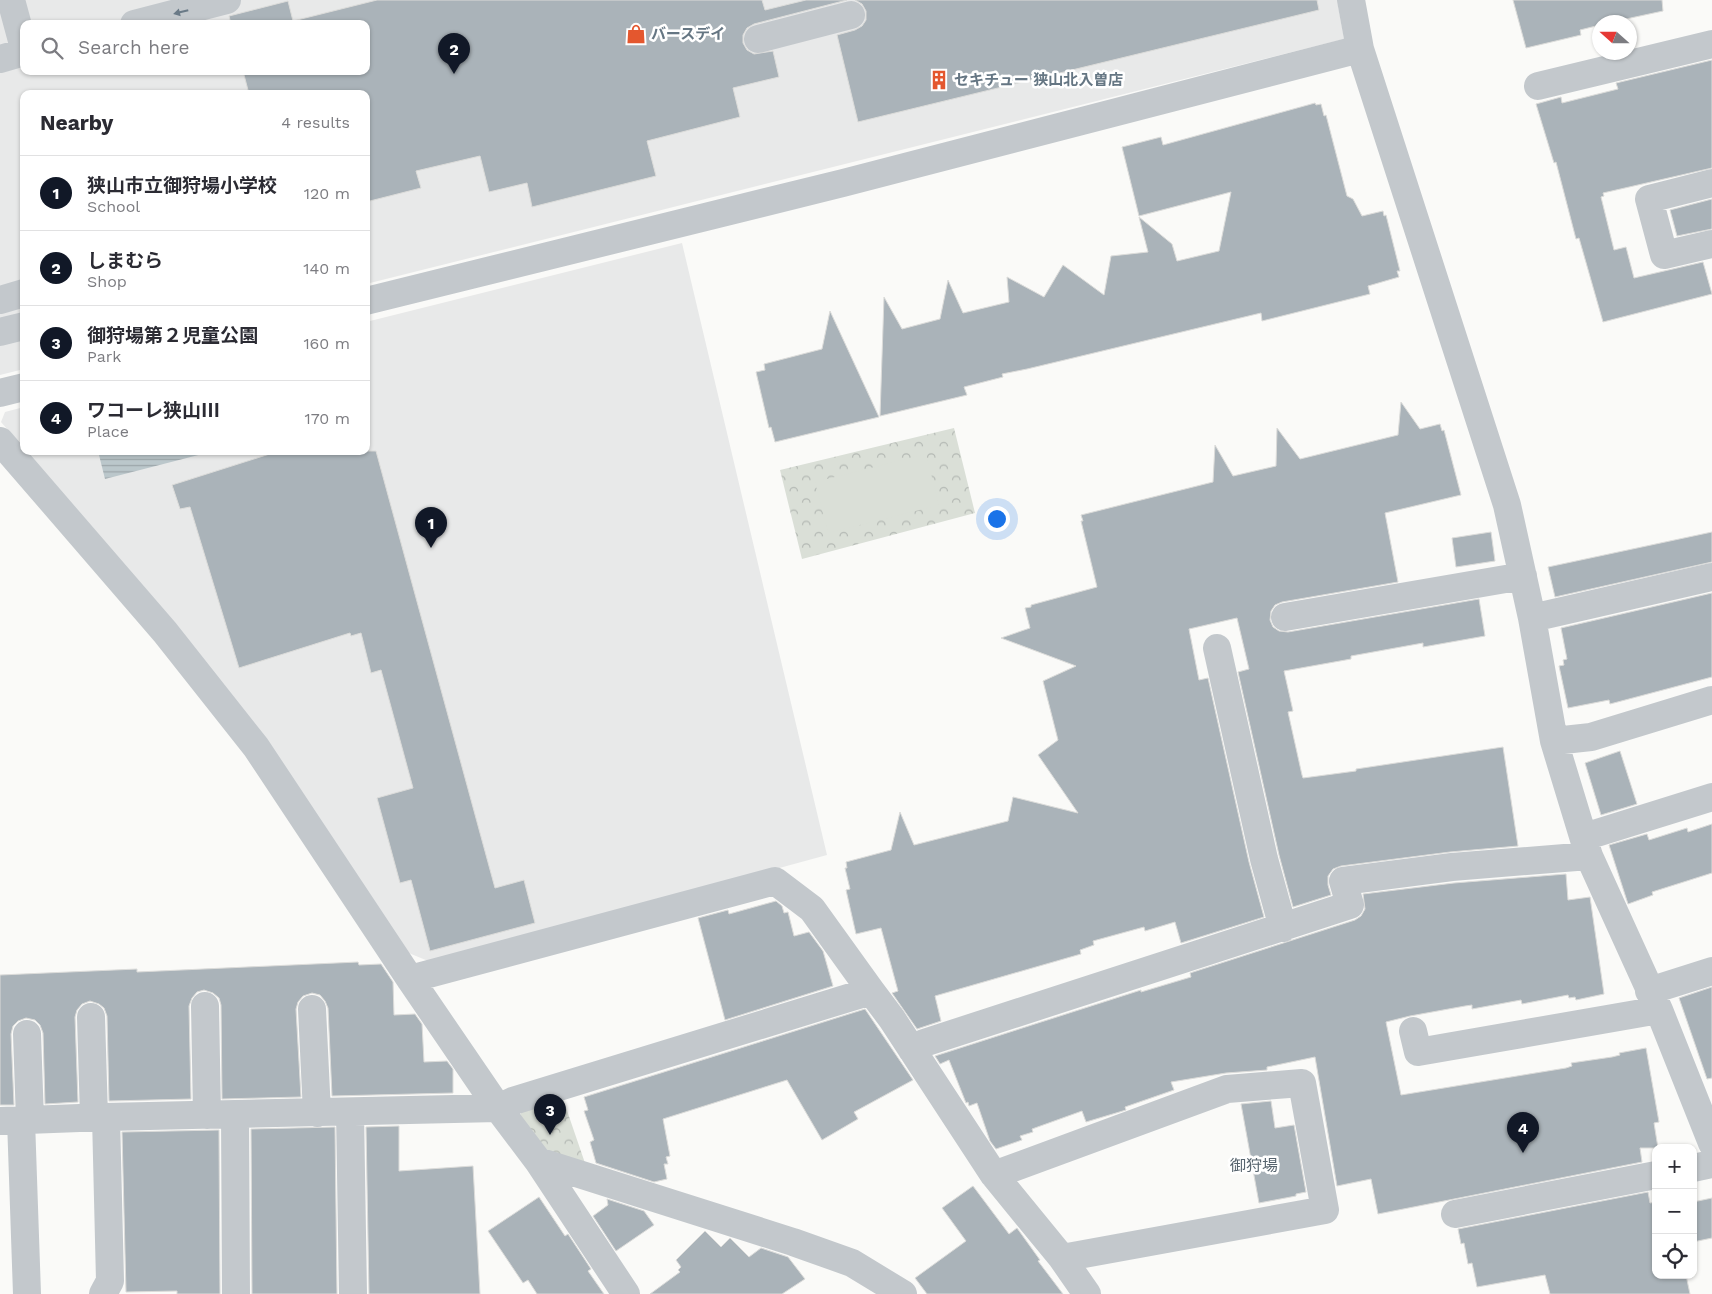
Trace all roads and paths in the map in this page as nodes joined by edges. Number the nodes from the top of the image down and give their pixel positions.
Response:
1 (11, 0) edge
2 (227, 0) edge
3 (1351, 0) edge
4 (848, 8) edge
5 (150, 20) edge
6 (756, 30) dead end
7 (1712, 44) edge
8 (1360, 48) junction
9 (11, 54) edge
10 (1538, 86) dead end
11 (1712, 184) edge
12 (1712, 244) edge
13 (20, 294) edge
14 (0, 300) edge
15 (370, 300) edge
16 (20, 327) edge
17 (0, 332) edge
18 (20, 388) edge
19 (0, 393) edge
20 (0, 441) edge
21 (1523, 576) junction
22 (1712, 577) edge
23 (1285, 617) dead end
24 (1532, 618) junction
25 (1217, 648) dead end
26 (1712, 700) edge
27 (1554, 741) junction
28 (1712, 797) edge
29 (1586, 846) junction
30 (1283, 928) junction
31 (1712, 971) edge
32 (410, 979) junction
33 (871, 991) junction
34 (1654, 1000) junction
35 (205, 1006) dead end
36 (312, 1009) dead end
37 (91, 1017) dead end
38 (1413, 1031) dead end
39 (26, 1034) dead end
40 (912, 1050) junction
41 (498, 1108) junction
42 (350, 1112) junction
43 (316, 1113) junction
44 (207, 1115) junction
45 (235, 1115) junction
46 (100, 1117) junction
47 (17, 1120) edge
48 (1712, 1143) edge
49 (538, 1161) junction
50 (1712, 1164) edge
51 (1697, 1167) edge
52 (994, 1175) junction
53 (1652, 1176) edge
54 (1455, 1214) dead end
55 (1062, 1258) junction
56 (27, 1294) edge
57 (103, 1294) edge
58 (236, 1294) edge
59 (353, 1294) edge
60 (626, 1294) edge
61 (903, 1294) edge
62 (1087, 1294) edge

1 - 9 street
2 -> 5 street
3 - 8 street
4 - 6 street
7 - 10 street
8 - 15 street
8 - 21 street
11 - 12 street
13 - 14 street
16 - 17 street
18 - 19 street
20 - 32 street
21 - 23 street
21 - 24 street
22 - 24 street
24 - 27 street
25 - 30 street
26 - 27 street
27 - 29 street
28 - 29 street
29 - 30 street
29 - 34 street
30 - 40 street
31 - 34 street
32 - 33 street
32 - 41 street
33 - 40 street
33 - 41 street
34 - 38 street
34 - 48 street
35 - 44 street
36 - 43 street
37 - 46 street
39 - 47 street
40 - 52 street
41 - 42 street
41 - 49 street
42 - 43 street
42 - 59 street
43 - 45 street
44 - 45 street
44 - 46 street
45 - 58 street
46 - 47 street
46 - 57 street
47 - 56 street
49 - 60 street
49 - 61 street
50 - 51 street
52 - 55 street
52 - 55 street
53 - 54 street
55 - 62 street

